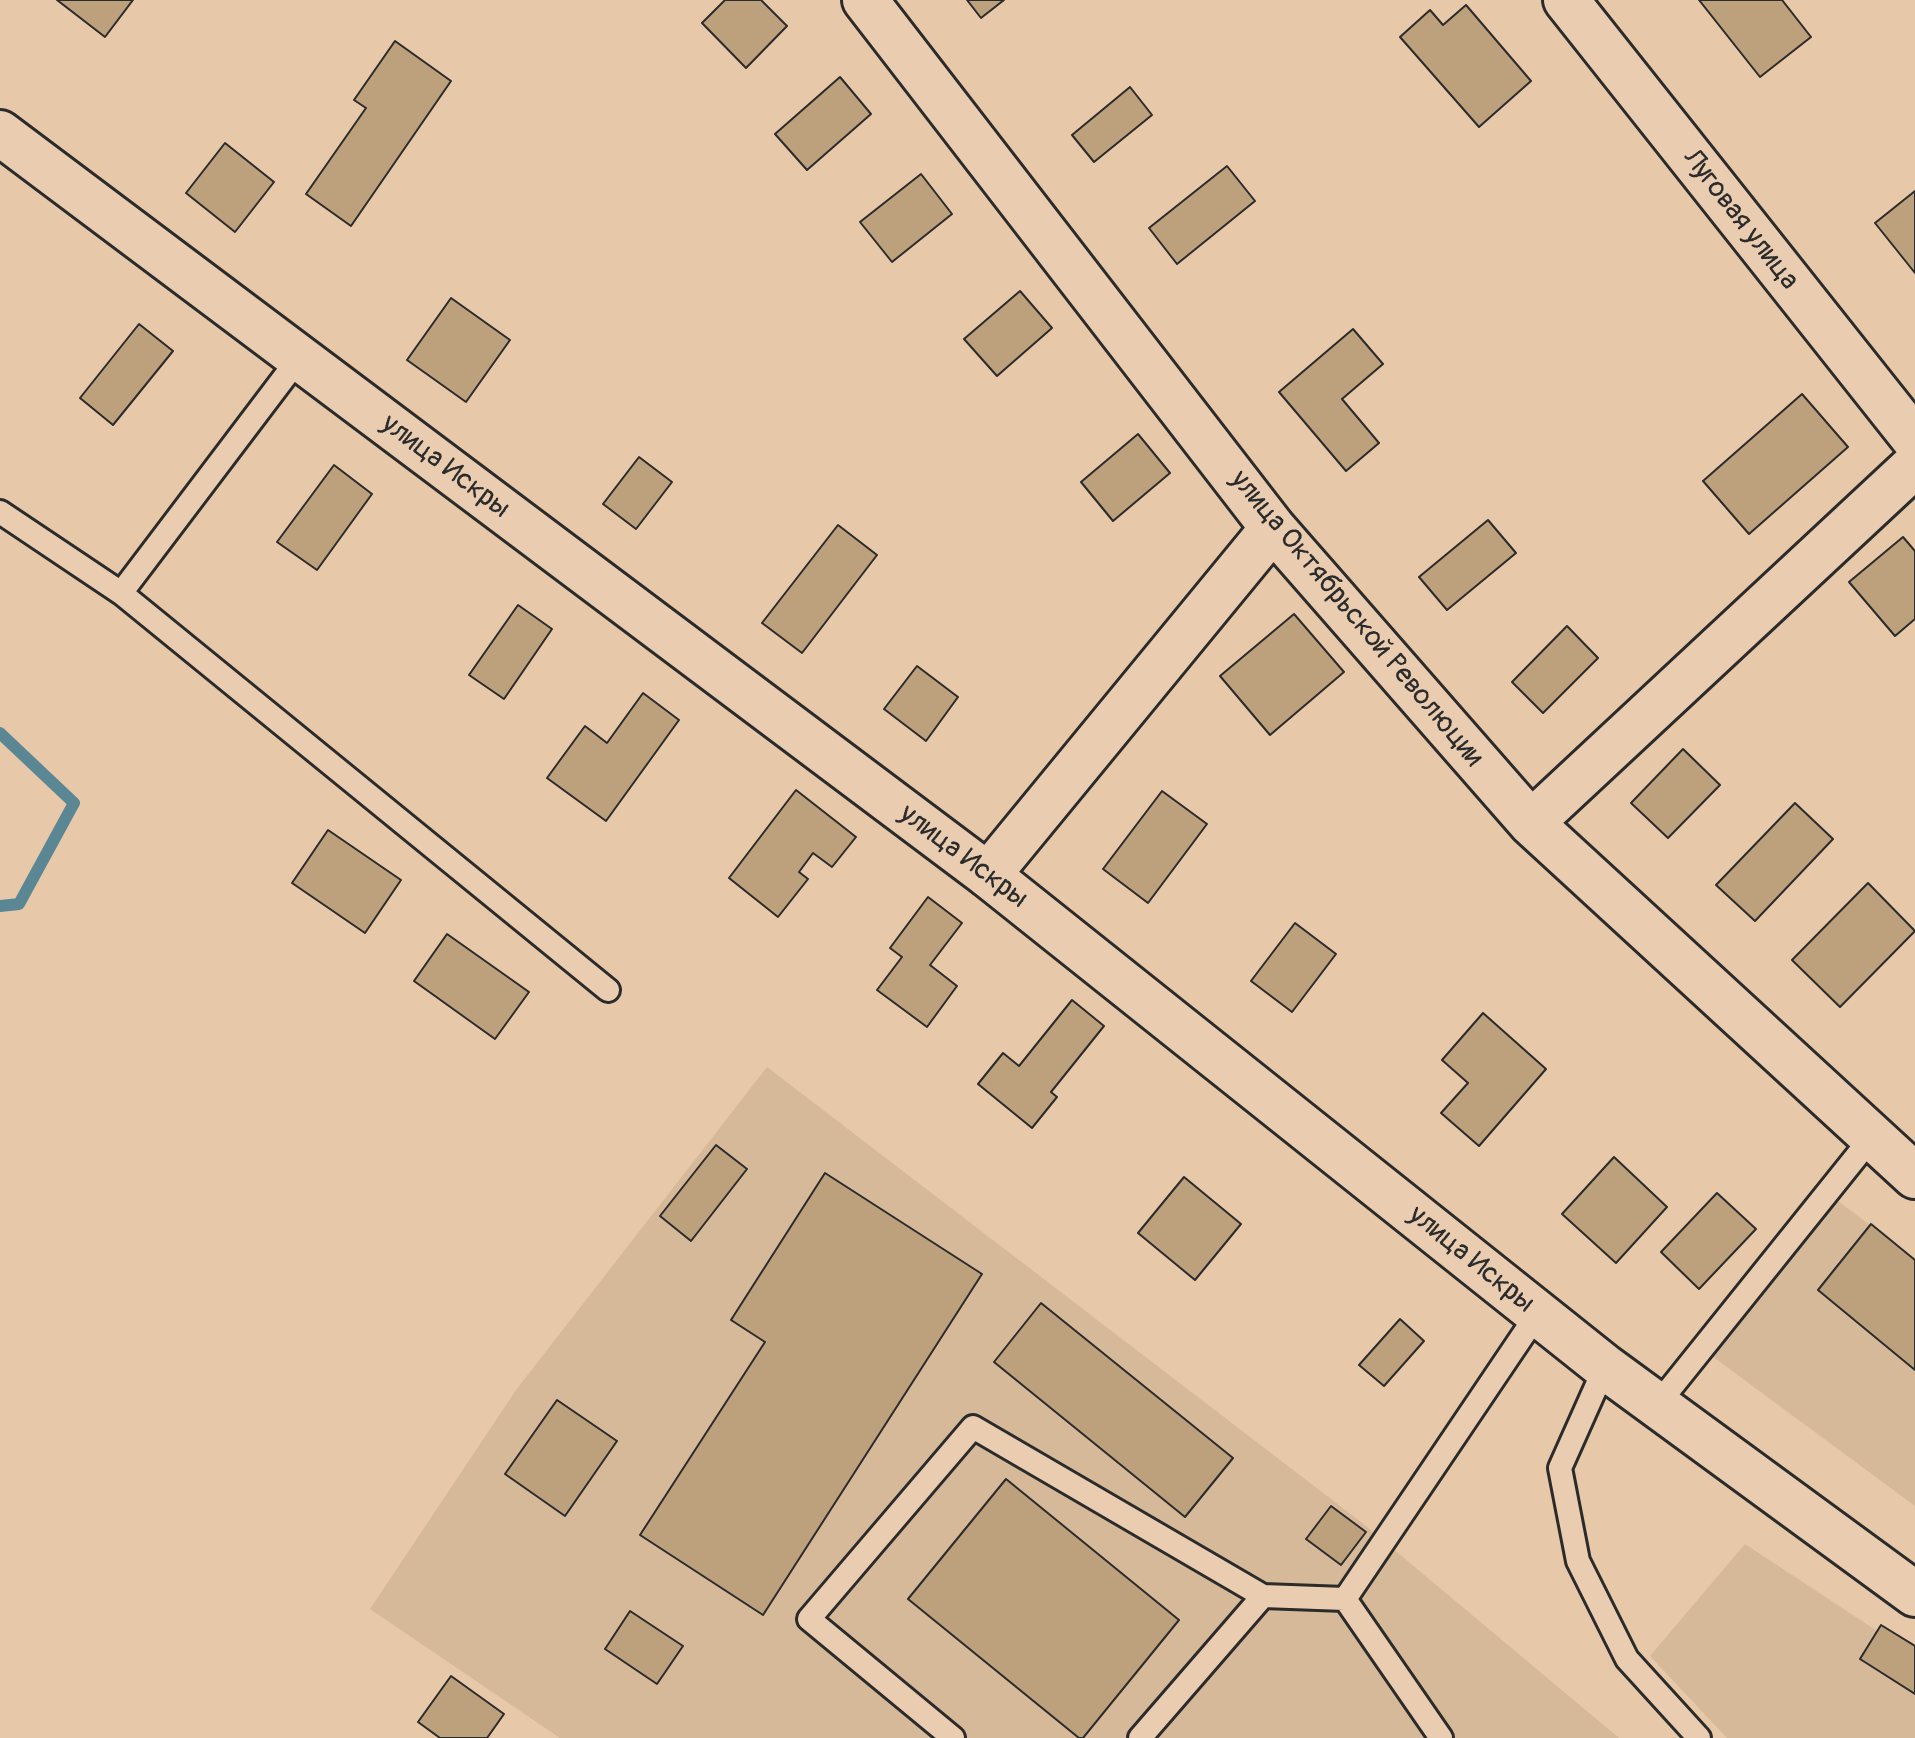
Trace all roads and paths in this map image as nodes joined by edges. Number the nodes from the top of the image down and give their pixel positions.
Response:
1 (865, 0) edge
2 (1566, 0) edge
3 (0, 133) edge
4 (299, 358) junction
5 (1915, 440) edge
6 (1915, 465) edge
7 (0, 512) edge
8 (1273, 528) junction
9 (121, 593) junction
10 (1531, 823) junction
11 (988, 875) junction
12 (608, 990) dead end
13 (1872, 1137) junction
14 (1915, 1176) edge
15 (1538, 1313) junction
16 (1605, 1367) junction
17 (1657, 1405) junction
18 (1915, 1594) edge
19 (1263, 1596) junction
20 (1345, 1599) junction
21 (953, 1738) edge
22 (1140, 1738) edge
23 (1441, 1738) edge
24 (1699, 1738) edge

1 - 8 street, улица Октябрьской Революции
2 - 5 street, Луговая улица
3 - 4 street, улица Искры
4 - 9 lane
4 - 11 street, улица Искры
6 - 10 street
7 - 9 lane
8 - 10 street, улица Октябрьской Революции
8 - 11 street
9 - 12 lane
10 - 13 street, улица Октябрьской Революции
11 - 15 street, улица Искры
13 - 14 street, улица Октябрьской Революции
13 - 17 lane
15 - 16 street, улица Искры
15 - 20 lane
16 - 17 street, улица Искры
16 - 24 lane
17 - 18 street, улица Искры
19 - 20 lane
19 - 21 lane
19 - 22 lane
20 - 23 lane

